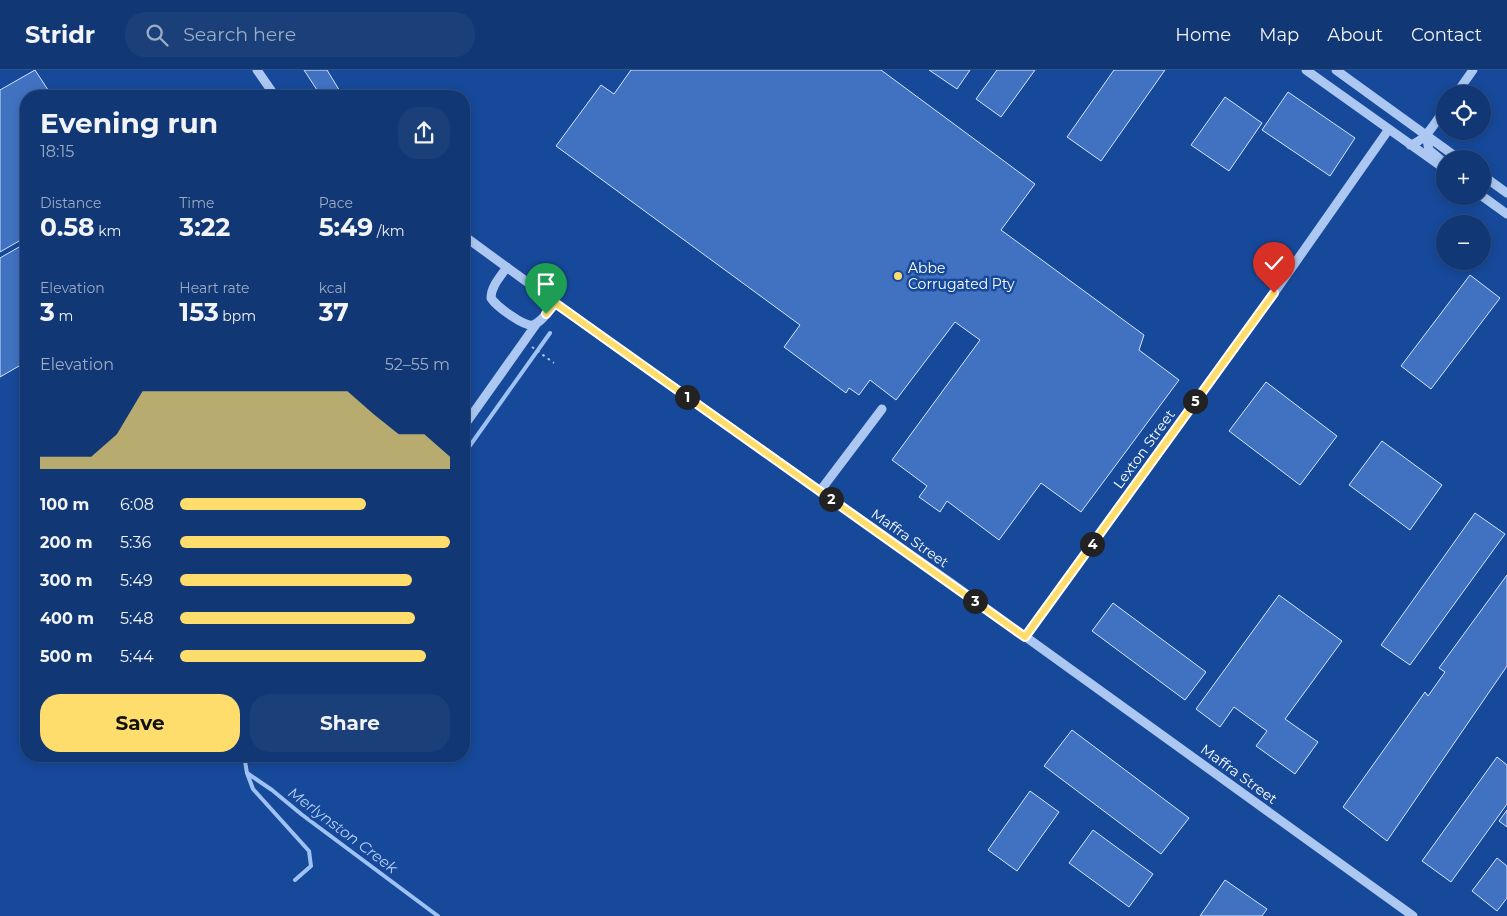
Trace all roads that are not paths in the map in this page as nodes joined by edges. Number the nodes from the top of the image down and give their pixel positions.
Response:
1 (257, 70) edge
2 (1306, 70) edge
3 (1336, 70) edge
4 (1473, 70) edge
5 (1462, 85) edge
6 (271, 90) edge
7 (1436, 121) edge
8 (1389, 129) junction
9 (1426, 135) junction
10 (1410, 144) junction
11 (1447, 150) edge
12 (1436, 155) edge
13 (1436, 163) edge
14 (1491, 181) edge
15 (1507, 193) edge
16 (1491, 203) edge
17 (1507, 214) edge
18 (470, 240) edge
19 (507, 268) junction
20 (555, 303) junction
21 (537, 323) junction
22 (882, 409) dead end
23 (470, 418) edge
24 (820, 491) junction
25 (1025, 637) junction
26 (1413, 916) edge

1 - 6 street
2 - 8 street
3 - 9 street
4 - 5 street
7 - 9 street
8 - 10 street
8 - 25 street, Lexton Street
9 - 10 street
9 - 11 street
9 - 12 street
10 - 13 street
14 - 15 street
16 - 17 street
18 - 19 street, Maffra Street
19 - 20 street, Maffra Street
19 - 21 street
20 - 21 street
20 - 24 street, Maffra Street
21 - 23 street
22 - 24 street
24 - 25 street, Maffra Street
25 - 26 street, Maffra Street

